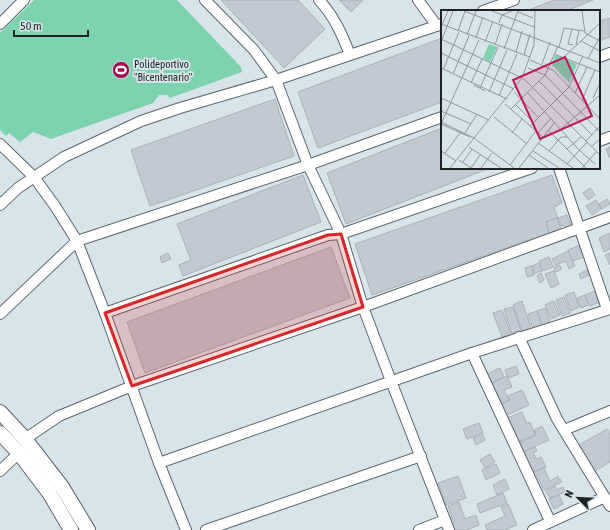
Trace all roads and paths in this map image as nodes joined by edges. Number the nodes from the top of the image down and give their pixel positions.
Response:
1 (24, 0) edge
2 (205, 0) edge
3 (319, 0) edge
4 (418, 0) edge
5 (514, 0) edge
6 (501, 5) edge
7 (486, 10) edge
8 (1, 19) edge
9 (440, 25) edge
10 (610, 53) edge
11 (350, 55) junction
12 (600, 57) edge
13 (276, 80) junction
14 (441, 117) edge
15 (610, 137) edge
16 (600, 141) edge
17 (0, 144) edge
18 (308, 165) junction
19 (529, 169) edge
20 (559, 169) edge
21 (34, 177) junction
22 (0, 206) edge
23 (610, 216) edge
24 (579, 228) junction
25 (341, 234) junction
26 (77, 242) junction
27 (363, 307) junction
28 (609, 309) edge
29 (105, 313) junction
30 (0, 314) edge
31 (519, 337) junction
32 (472, 353) junction
33 (391, 381) junction
34 (132, 386) junction
35 (610, 411) edge
36 (0, 412) edge
37 (564, 430) junction
38 (0, 433) edge
39 (25, 439) junction
40 (19, 453) junction
41 (421, 456) junction
42 (159, 463) junction
43 (0, 471) edge
44 (605, 497) junction
45 (610, 506) edge
46 (445, 520) junction
47 (550, 521) junction
48 (71, 530) edge
49 (88, 530) edge
50 (186, 530) edge
51 (206, 530) edge
52 (419, 530) edge
53 (449, 530) edge
54 (533, 530) edge

1 - 8 street
2 - 13 street
3 - 11 street
4 - 9 street
5 - 6 street
6 - 7 street
9 - 11 street
10 - 12 street
11 - 13 street
13 - 18 street
13 - 21 street
14 - 18 street
15 - 16 street
17 - 21 street
18 - 25 street
18 - 26 street
19 - 25 street
20 - 24 street
21 - 22 street
21 - 26 street
23 - 24 street
24 - 27 street
24 - 28 street
25 - 27 street
25 - 29 street
26 - 29 street
26 - 30 street
27 - 33 street
27 - 34 street
28 - 31 street
29 - 34 street
31 - 32 street
31 - 37 street
32 - 33 street
32 - 47 street
33 - 41 street
33 - 42 street
34 - 39 street
34 - 42 street
35 - 37 street
36 - 39 main road
37 - 44 street
38 - 40 main road
39 - 49 main road
40 - 43 street
40 - 48 main road
41 - 46 street
41 - 51 street
42 - 50 street
44 - 45 street
44 - 47 street
46 - 52 street
46 - 53 street
47 - 54 street

